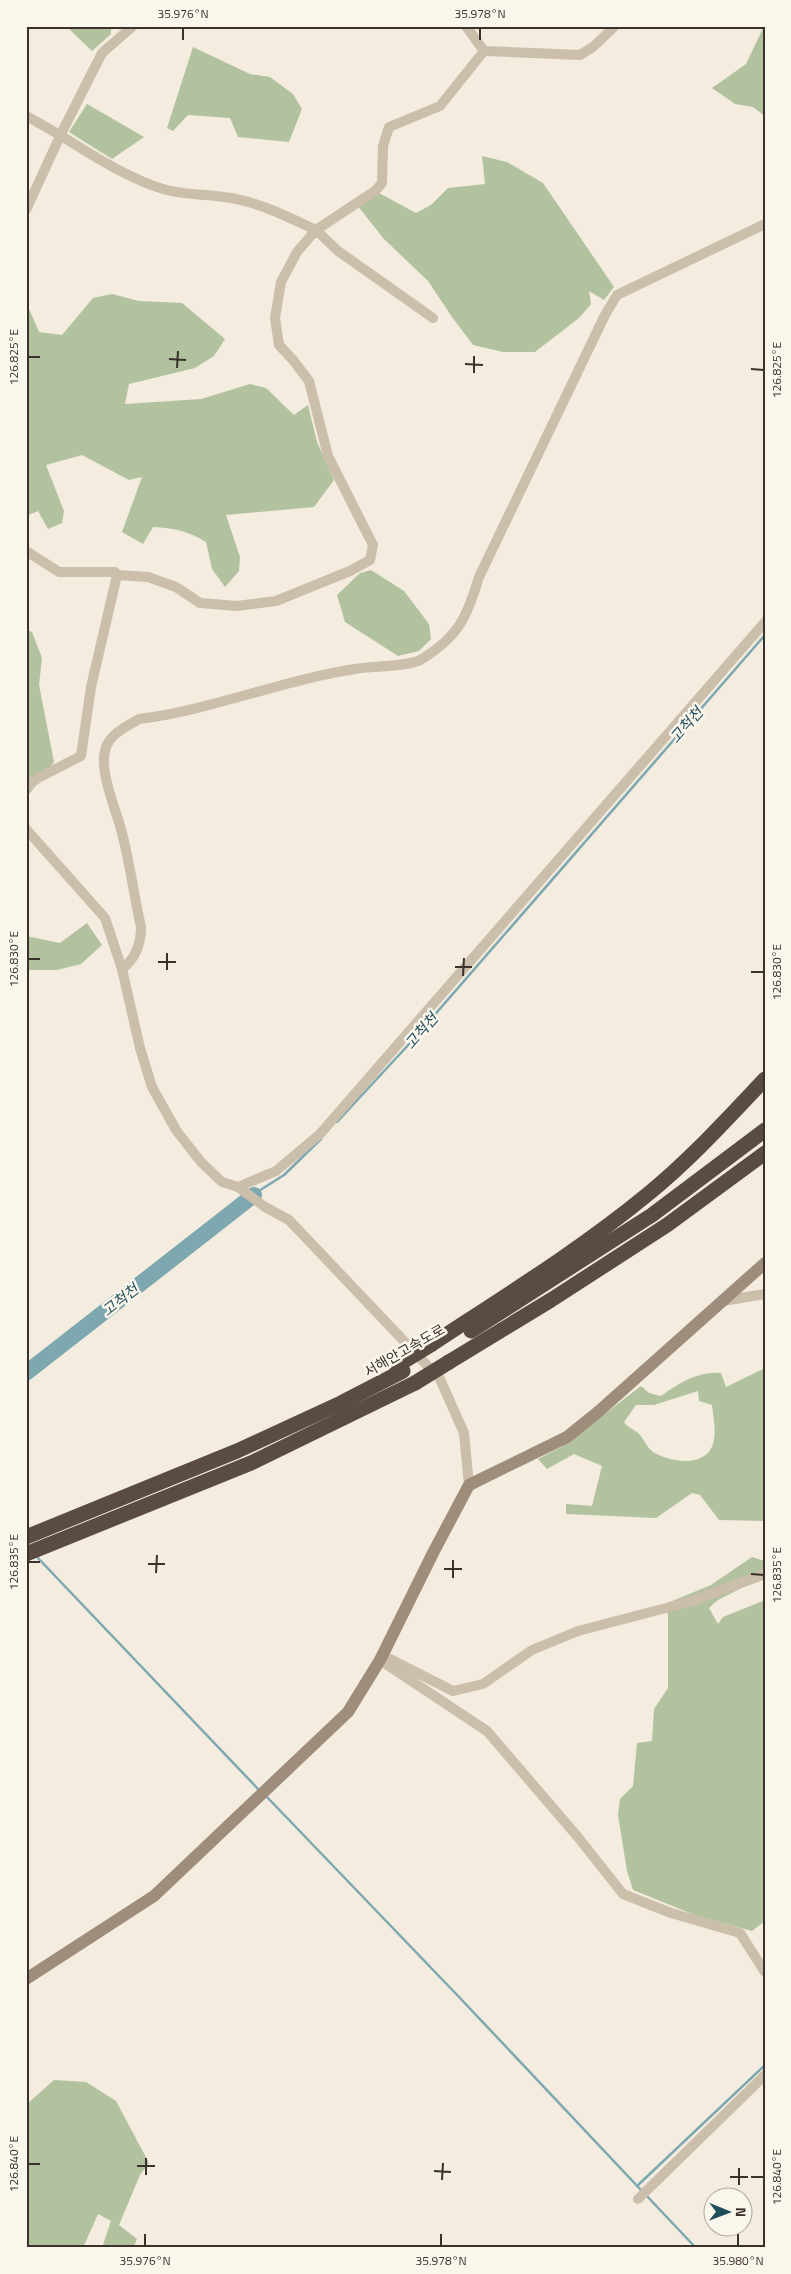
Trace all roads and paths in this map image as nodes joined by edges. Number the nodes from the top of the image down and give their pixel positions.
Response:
1 (133, 26) edge
2 (466, 26) edge
3 (615, 26) edge
4 (484, 51) junction
5 (26, 116) edge
6 (61, 134) junction
7 (26, 210) edge
8 (765, 224) edge
9 (316, 230) junction
10 (433, 318) dead end
11 (26, 551) edge
12 (115, 572) dead end
13 (765, 622) edge
14 (26, 787) edge
15 (26, 829) edge
16 (122, 969) junction
17 (765, 1079) edge
18 (765, 1130) edge
19 (765, 1153) edge
20 (241, 1190) junction
21 (765, 1264) edge
22 (765, 1294) edge
23 (723, 1301) junction
24 (435, 1348) junction
25 (469, 1485) junction
26 (26, 1537) edge
27 (26, 1554) edge
28 (765, 1574) edge
29 (381, 1658) junction
30 (765, 1972) edge
31 (26, 1979) edge
32 (765, 2075) edge
33 (642, 2195) dead end

1 - 6 street
2 - 4 street
3 - 4 street
4 - 9 street
5 - 6 street
6 - 7 street
6 - 9 street
8 - 16 street
9 - 10 street
9 - 14 street
11 - 12 street
13 - 20 street
15 - 16 street
16 - 20 street
17 - 24 highway
18 - 24 highway, 서해안고속도로
19 - 27 highway, bridge
20 - 25 street
21 - 23 street
22 - 23 street
23 - 25 street
24 - 26 highway, bridge
25 - 29 street
28 - 29 street
29 - 30 street
29 - 31 street
32 - 33 street

